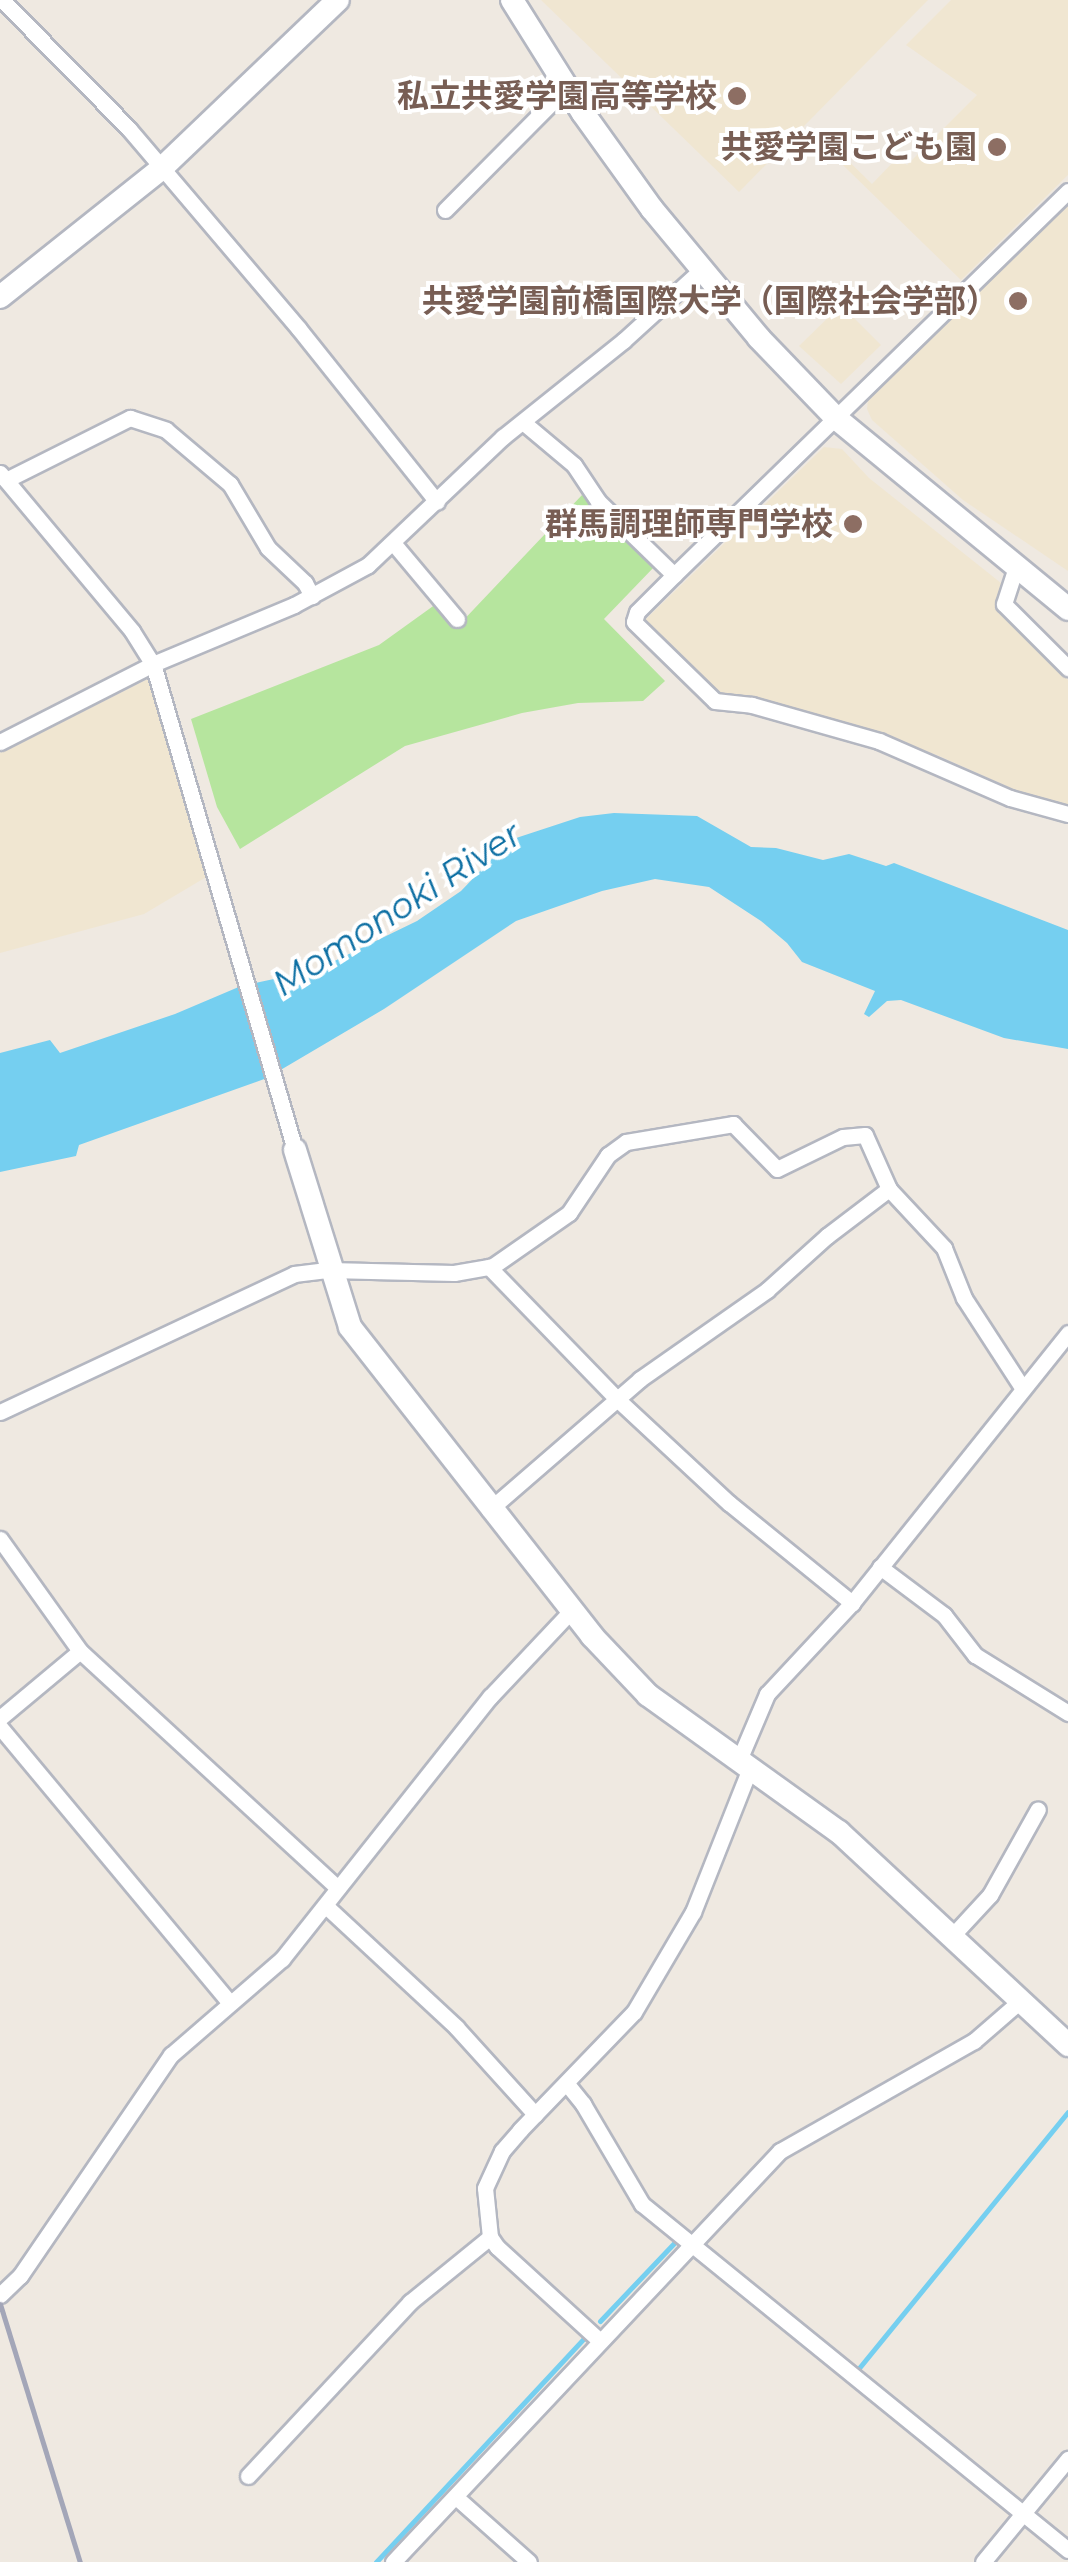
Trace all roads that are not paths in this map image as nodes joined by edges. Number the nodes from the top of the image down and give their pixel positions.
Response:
1 (2, 0) edge
2 (338, 0) edge
3 (512, 0) edge
4 (567, 87) junction
5 (162, 168) junction
6 (1068, 191) edge
7 (445, 210) dead end
8 (700, 271) junction
9 (0, 297) edge
10 (837, 419) junction
11 (524, 423) junction
12 (3, 477) edge
13 (437, 502) junction
14 (394, 544) junction
15 (1016, 567) junction
16 (674, 575) junction
17 (312, 596) junction
18 (1068, 609) edge
19 (457, 619) dead end
20 (153, 664) junction
21 (1068, 668) edge
22 (0, 742) edge
23 (1068, 814) edge
24 (295, 1150) joint
25 (889, 1189) junction
26 (489, 1267) junction
27 (329, 1270) junction
28 (1068, 1333) edge
29 (1023, 1389) junction
30 (617, 1399) junction
31 (0, 1412) edge
32 (489, 1510) junction
33 (0, 1539) edge
34 (880, 1567) junction
35 (852, 1603) junction
36 (572, 1610) junction
37 (80, 1651) junction
38 (1068, 1713) edge
39 (0, 1718) edge
40 (0, 1727) edge
41 (744, 1764) junction
42 (1038, 1809) dead end
43 (338, 1888) junction
44 (326, 1906) junction
45 (952, 1936) junction
46 (1020, 2001) junction
47 (230, 2003) junction
48 (1068, 2045) edge
49 (567, 2084) junction
50 (535, 2114) junction
51 (490, 2237) junction
52 (691, 2246) junction
53 (0, 2295) edge
54 (600, 2341) junction
55 (1068, 2459) edge
56 (248, 2476) dead end
57 (457, 2498) junction
58 (1024, 2512) junction
59 (1068, 2550) edge
60 (393, 2562) edge
61 (529, 2562) edge
62 (983, 2562) edge

1 - 5 street
2 - 5 street
3 - 4 street
4 - 7 street
4 - 8 street
5 - 9 street
5 - 13 street
6 - 10 street
8 - 10 street
8 - 11 street
10 - 15 street
10 - 16 street
11 - 13 street
11 - 16 street
12 - 17 street
12 - 20 street
13 - 14 street
14 - 17 street
14 - 19 street
15 - 18 street
15 - 21 street
16 - 23 street
17 - 20 street
20 - 22 street
20 - 24 street
24 - 27 street
25 - 26 street
25 - 29 street
25 - 30 street
26 - 27 street
26 - 30 street
27 - 31 street
27 - 32 street
28 - 29 street
29 - 34 street
30 - 32 street
30 - 35 street
32 - 36 street
33 - 37 street
34 - 35 street
34 - 38 street
35 - 41 street
36 - 41 street
36 - 43 street
37 - 39 street
37 - 43 street
40 - 47 street
41 - 45 street
41 - 49 street
42 - 45 street
43 - 44 street
44 - 47 street
44 - 50 street
45 - 46 street
46 - 48 street
46 - 52 street
47 - 53 street
49 - 50 street
49 - 52 street
50 - 51 street
51 - 54 street
51 - 56 street
52 - 54 street
52 - 58 street
54 - 57 street
55 - 58 street
57 - 60 street
57 - 61 street
58 - 59 street
58 - 62 street

